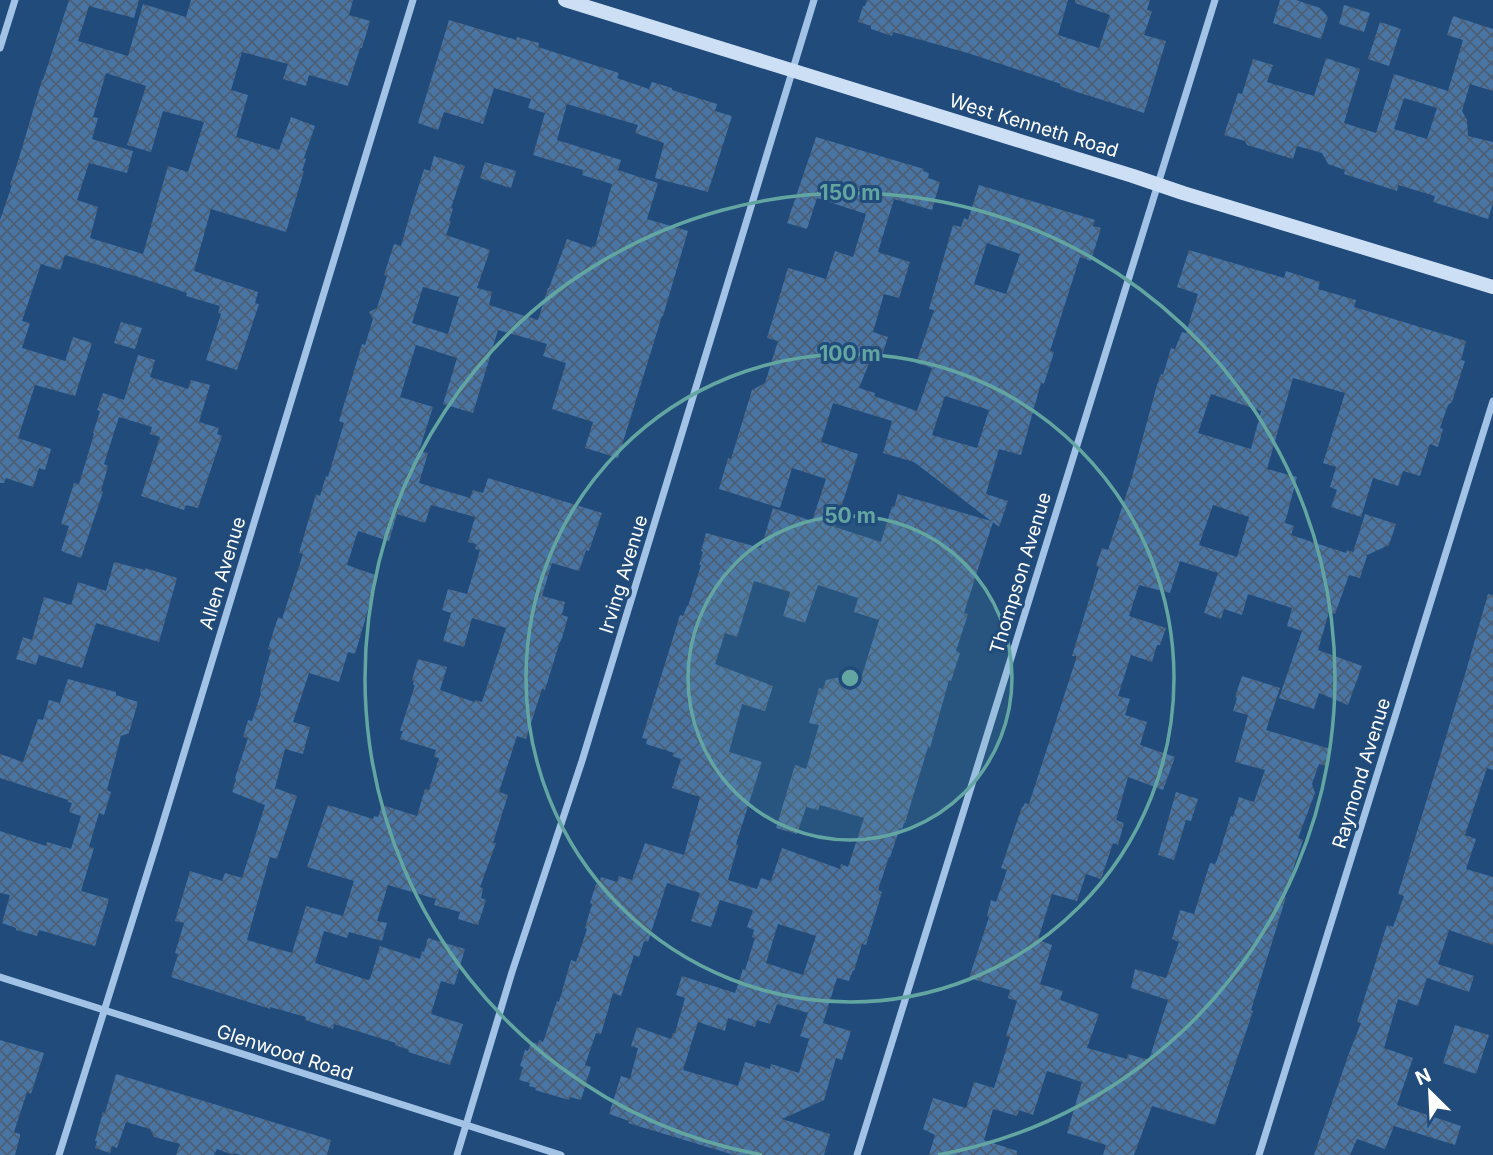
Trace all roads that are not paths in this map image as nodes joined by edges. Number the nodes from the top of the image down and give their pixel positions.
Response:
1 (15, 0) edge
2 (412, 0) edge
3 (565, 0) edge
4 (814, 0) edge
5 (1215, 0) edge
6 (0, 48) edge
7 (791, 70) junction
8 (1157, 185) junction
9 (1493, 287) edge
10 (1493, 401) edge
11 (0, 977) edge
12 (104, 1011) junction
13 (466, 1126) junction
14 (59, 1155) edge
15 (457, 1155) edge
16 (561, 1155) edge
17 (857, 1155) edge
18 (1259, 1155) edge

1 - 6 street
2 - 12 street, Allen Avenue
3 - 7 street, West Kenneth Road
4 - 7 street, Irving Avenue
5 - 8 street, Thompson Avenue
7 - 8 street, West Kenneth Road
7 - 13 street, Irving Avenue
8 - 9 street, West Kenneth Road
8 - 17 street, Thompson Avenue
10 - 18 street, Raymond Avenue
11 - 12 street, Glenwood Road
12 - 13 street, Glenwood Road
12 - 14 street, Allen Avenue
13 - 15 street, Irving Avenue
13 - 16 street, Glenwood Road

